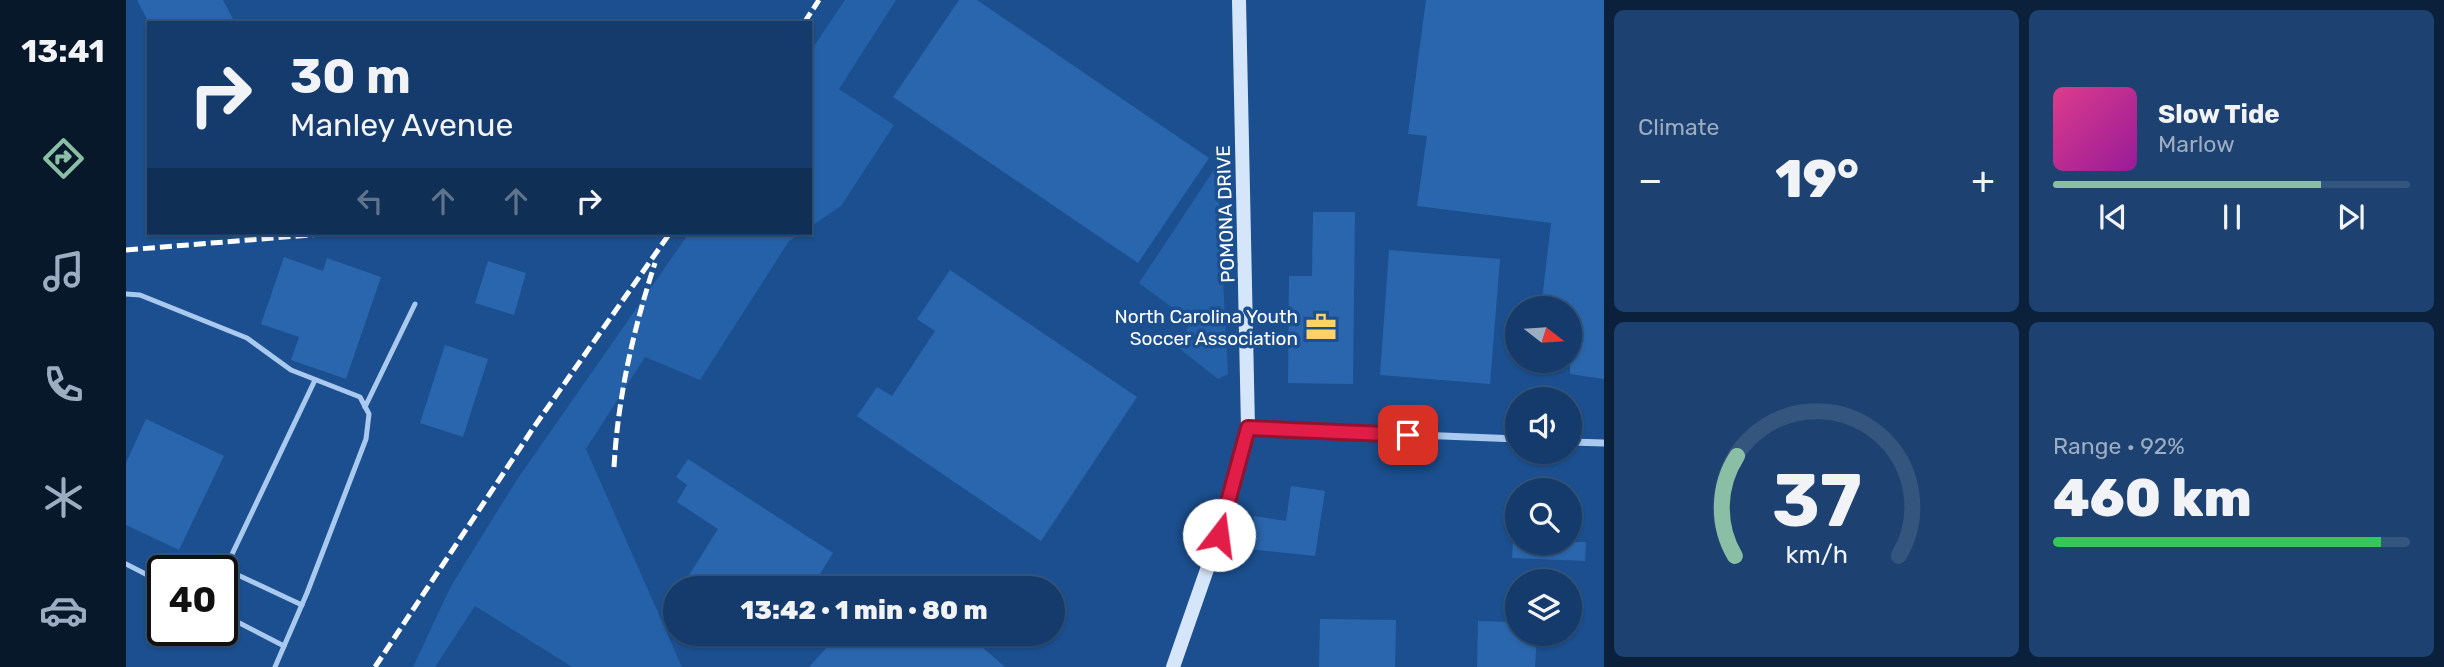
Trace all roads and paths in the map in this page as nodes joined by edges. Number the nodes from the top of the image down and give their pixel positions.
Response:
1 (1239, 0) edge
2 (126, 293) edge
3 (415, 304) dead end
4 (315, 380) junction
5 (365, 407) junction
6 (1248, 428) junction
7 (1505, 439) edge
8 (1582, 442) edge
9 (1604, 443) edge
10 (126, 564) edge
11 (147, 575) edge
12 (302, 605) junction
13 (238, 622) edge
14 (284, 646) junction
15 (275, 667) edge
16 (1173, 667) edge

1 - 6 street, POMONA DRIVE
2 - 4 lane
3 - 5 lane
4 - 5 lane
4 - 12 lane
5 - 12 lane
6 - 7 street
6 - 16 street, POMONA DRIVE
8 - 9 street
10 - 11 lane
12 - 14 lane
13 - 14 lane
14 - 15 lane

